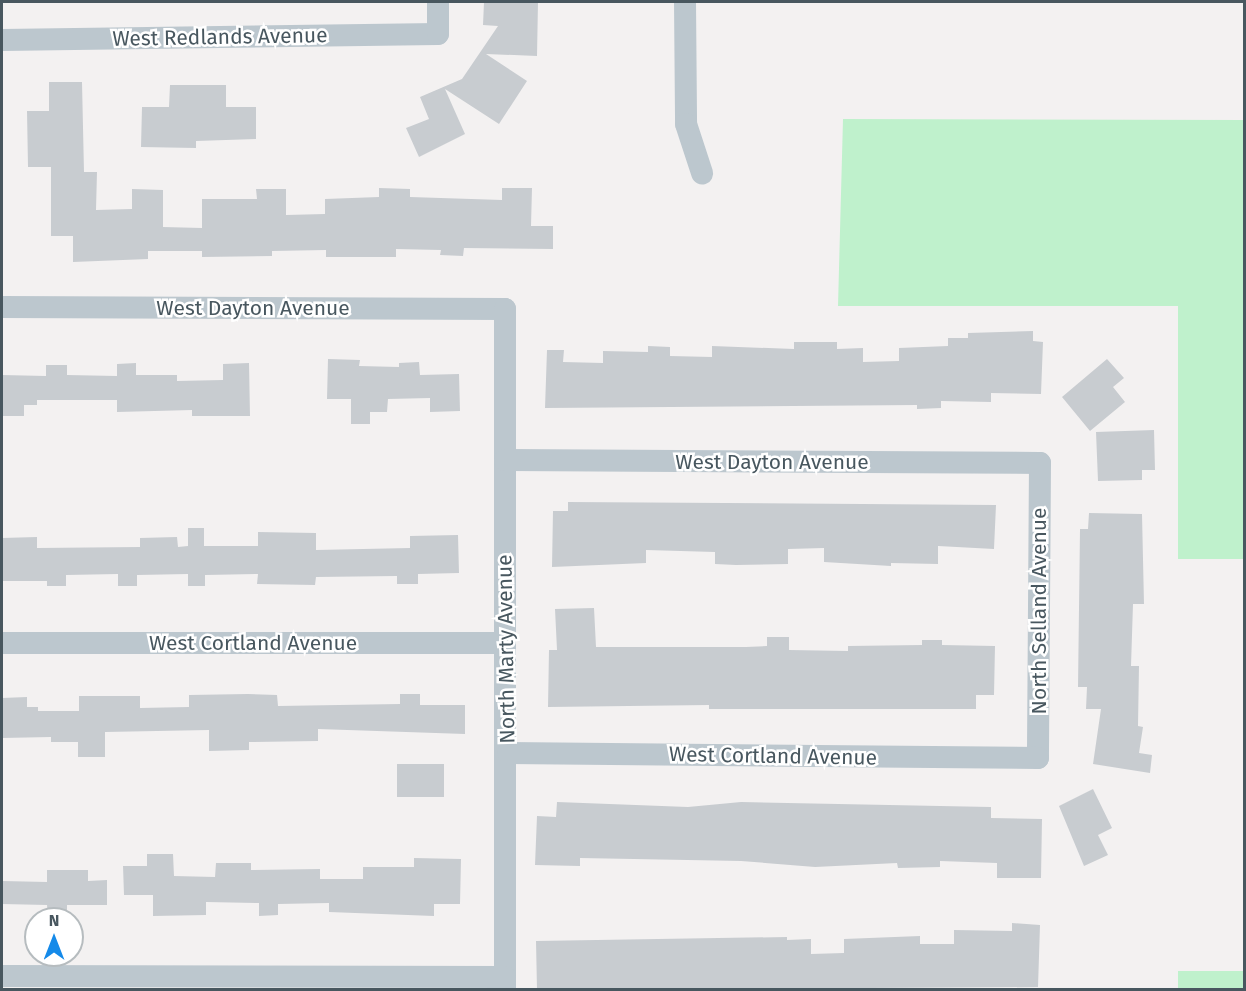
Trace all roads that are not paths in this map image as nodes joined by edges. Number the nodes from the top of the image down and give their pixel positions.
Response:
1 (438, 2) edge
2 (685, 2) edge
3 (2, 40) edge
4 (702, 173) dead end
5 (2, 307) edge
6 (505, 309) joint
7 (505, 460) junction
8 (1040, 463) joint
9 (505, 642) junction
10 (2, 643) edge
11 (508, 753) junction
12 (1038, 758) joint
13 (2, 976) edge
14 (505, 983) edge

1 - 3 street, West Redlands Avenue
2 - 4 street
5 - 6 street, West Dayton Avenue
6 - 7 street, North Marty Avenue
7 - 8 street, West Dayton Avenue
7 - 9 street, North Marty Avenue
8 - 12 street, North Selland Avenue
9 - 10 street, West Cortland Avenue
9 - 11 street, North Marty Avenue
11 - 12 street, West Cortland Avenue
11 - 14 street, North Marty Avenue
13 - 14 street

